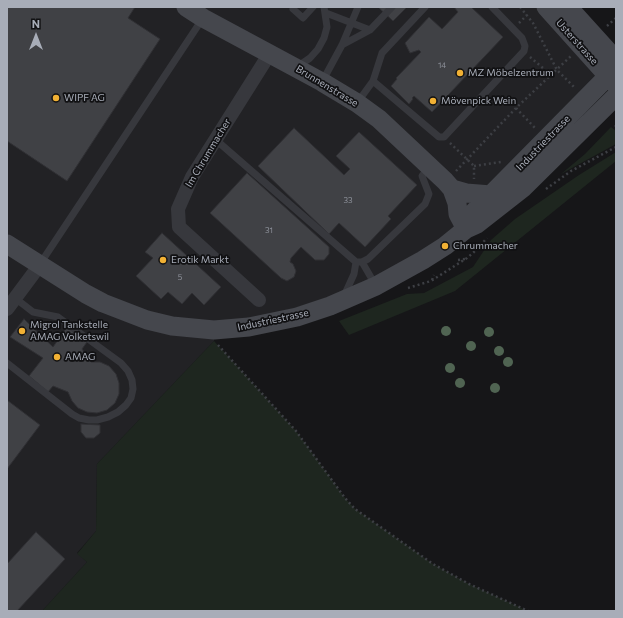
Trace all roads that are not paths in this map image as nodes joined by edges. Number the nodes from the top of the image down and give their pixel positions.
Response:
1 (186, 7) edge
2 (314, 7) edge
3 (358, 7) edge
4 (392, 7) edge
5 (425, 7) edge
6 (492, 7) edge
7 (546, 7) edge
8 (568, 7) edge
9 (293, 9) dead end
10 (325, 10) edge
11 (203, 18) junction
12 (351, 23) junction
13 (370, 30) junction
14 (342, 45) junction
15 (270, 53) junction
16 (296, 67) junction
17 (614, 72) edge
18 (373, 80) junction
19 (322, 82) junction
20 (616, 96) edge
21 (357, 103) junction
22 (216, 140) junction
23 (430, 166) junction
24 (448, 185) junction
25 (491, 195) junction
26 (466, 229) junction
27 (7, 244) edge
28 (359, 262) junction
29 (39, 266) junction
30 (376, 286) junction
31 (259, 300) dead end
32 (341, 302) junction
33 (11, 304) edge
34 (7, 362) edge

1 - 11 main road, Brunnenstrasse
2 - 9 lane
3 - 12 lane
4 - 13 lane
5 - 18 lane
6 - 18 lane
7 - 17 main road, Usterstrasse
8 - 17 main road, Usterstrasse
10 - 12 lane
10 - 16 lane
11 - 15 main road, Brunnenstrasse
11 - 29 lane
12 - 13 lane
12 - 14 lane
13 - 14 lane
14 - 19 lane
15 - 16 main road, Brunnenstrasse
15 - 22 street, Im Chrummacher
16 - 19 main road, Brunnenstrasse
17 - 25 main road, Industriestrasse
18 - 21 lane
19 - 21 main road, Brunnenstrasse
20 - 26 main road, Industriestrasse
21 - 23 main road, Brunnenstrasse
22 - 28 lane
22 - 31 street, Im Chrummacher
23 - 24 main road, Brunnenstrasse
23 - 28 lane
24 - 25 main road
24 - 26 main road, Brunnenstrasse
25 - 26 main road, Industriestrasse
26 - 30 main road, Industriestrasse
27 - 29 main road, Industriestrasse
28 - 30 lane
28 - 32 lane
29 - 32 main road, Industriestrasse
29 - 33 street
30 - 32 main road, Industriestrasse
33 - 34 lane

